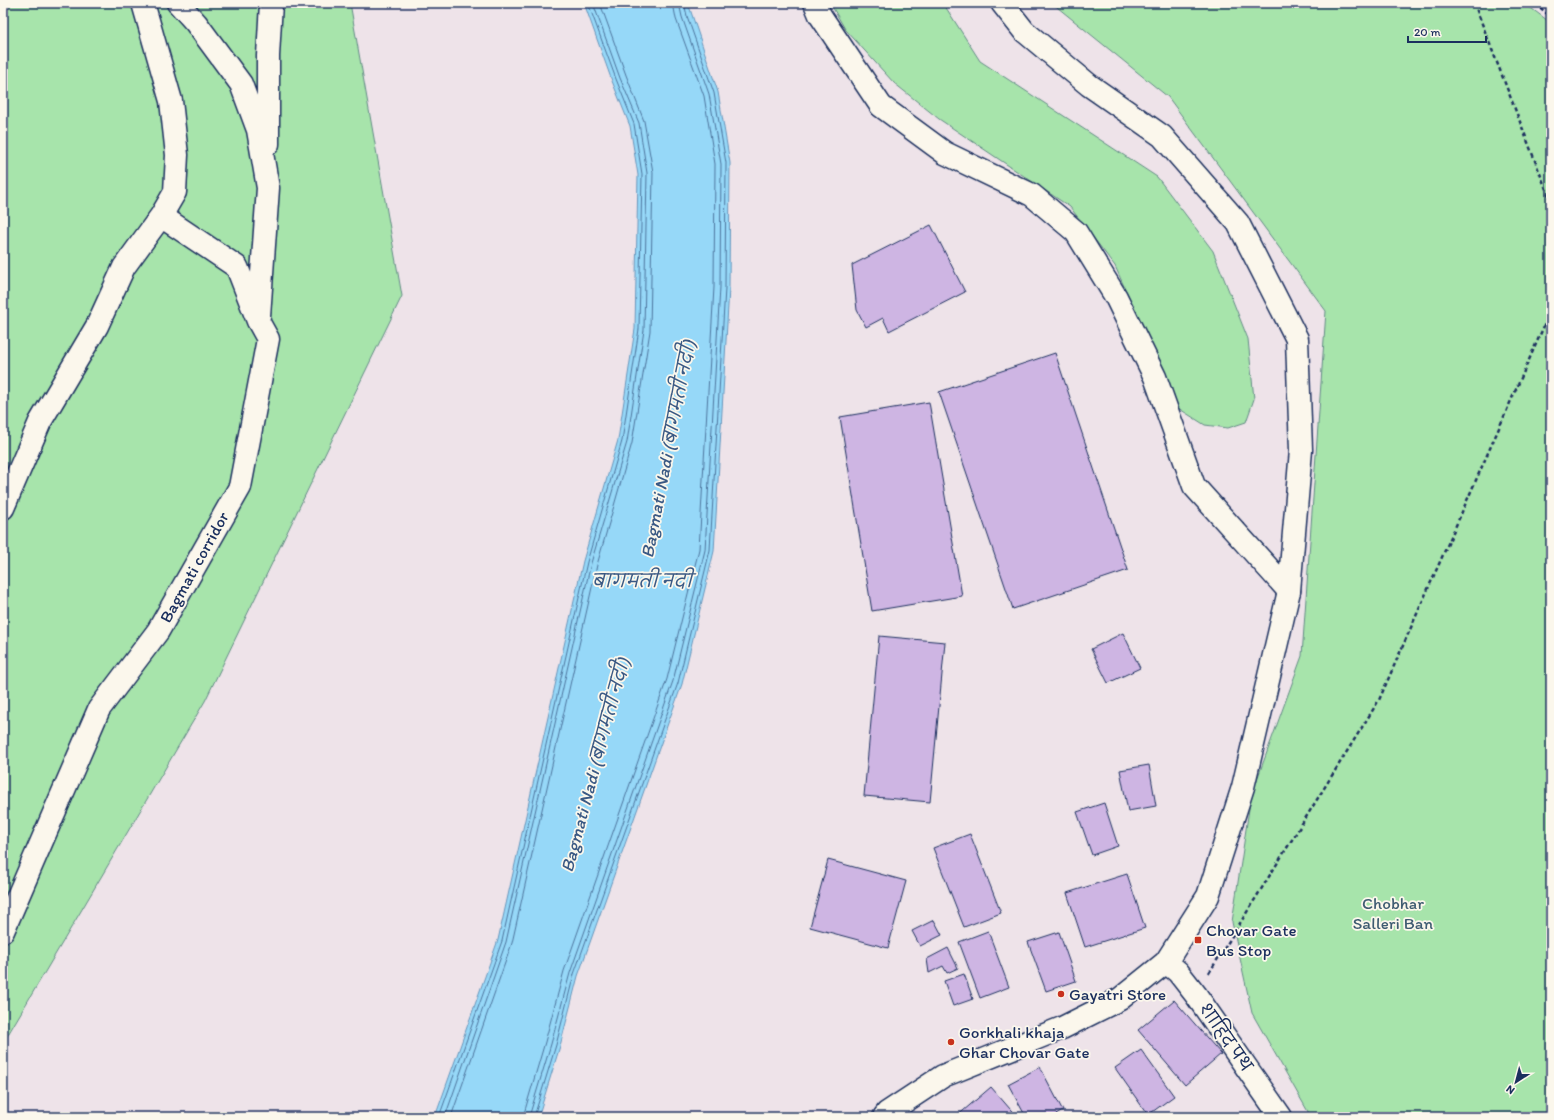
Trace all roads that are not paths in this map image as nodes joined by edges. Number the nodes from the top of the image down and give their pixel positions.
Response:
1 (143, 3) edge
2 (178, 3) edge
3 (271, 3) edge
4 (815, 3) edge
5 (1002, 3) edge
6 (268, 188) junction
7 (161, 216) junction
8 (258, 321) junction
9 (3, 508) edge
10 (1289, 591) junction
11 (3, 931) edge
12 (1166, 962) junction
13 (884, 1117) edge
14 (1281, 1117) edge

1 - 7 street
2 - 6 street
3 - 6 street
4 - 10 street
5 - 10 street
6 - 8 street
7 - 8 street, Bagmati corridor
7 - 9 street
8 - 11 street, Bagmati corridor
10 - 12 street
12 - 13 street
12 - 14 street, शाहिद पथ

